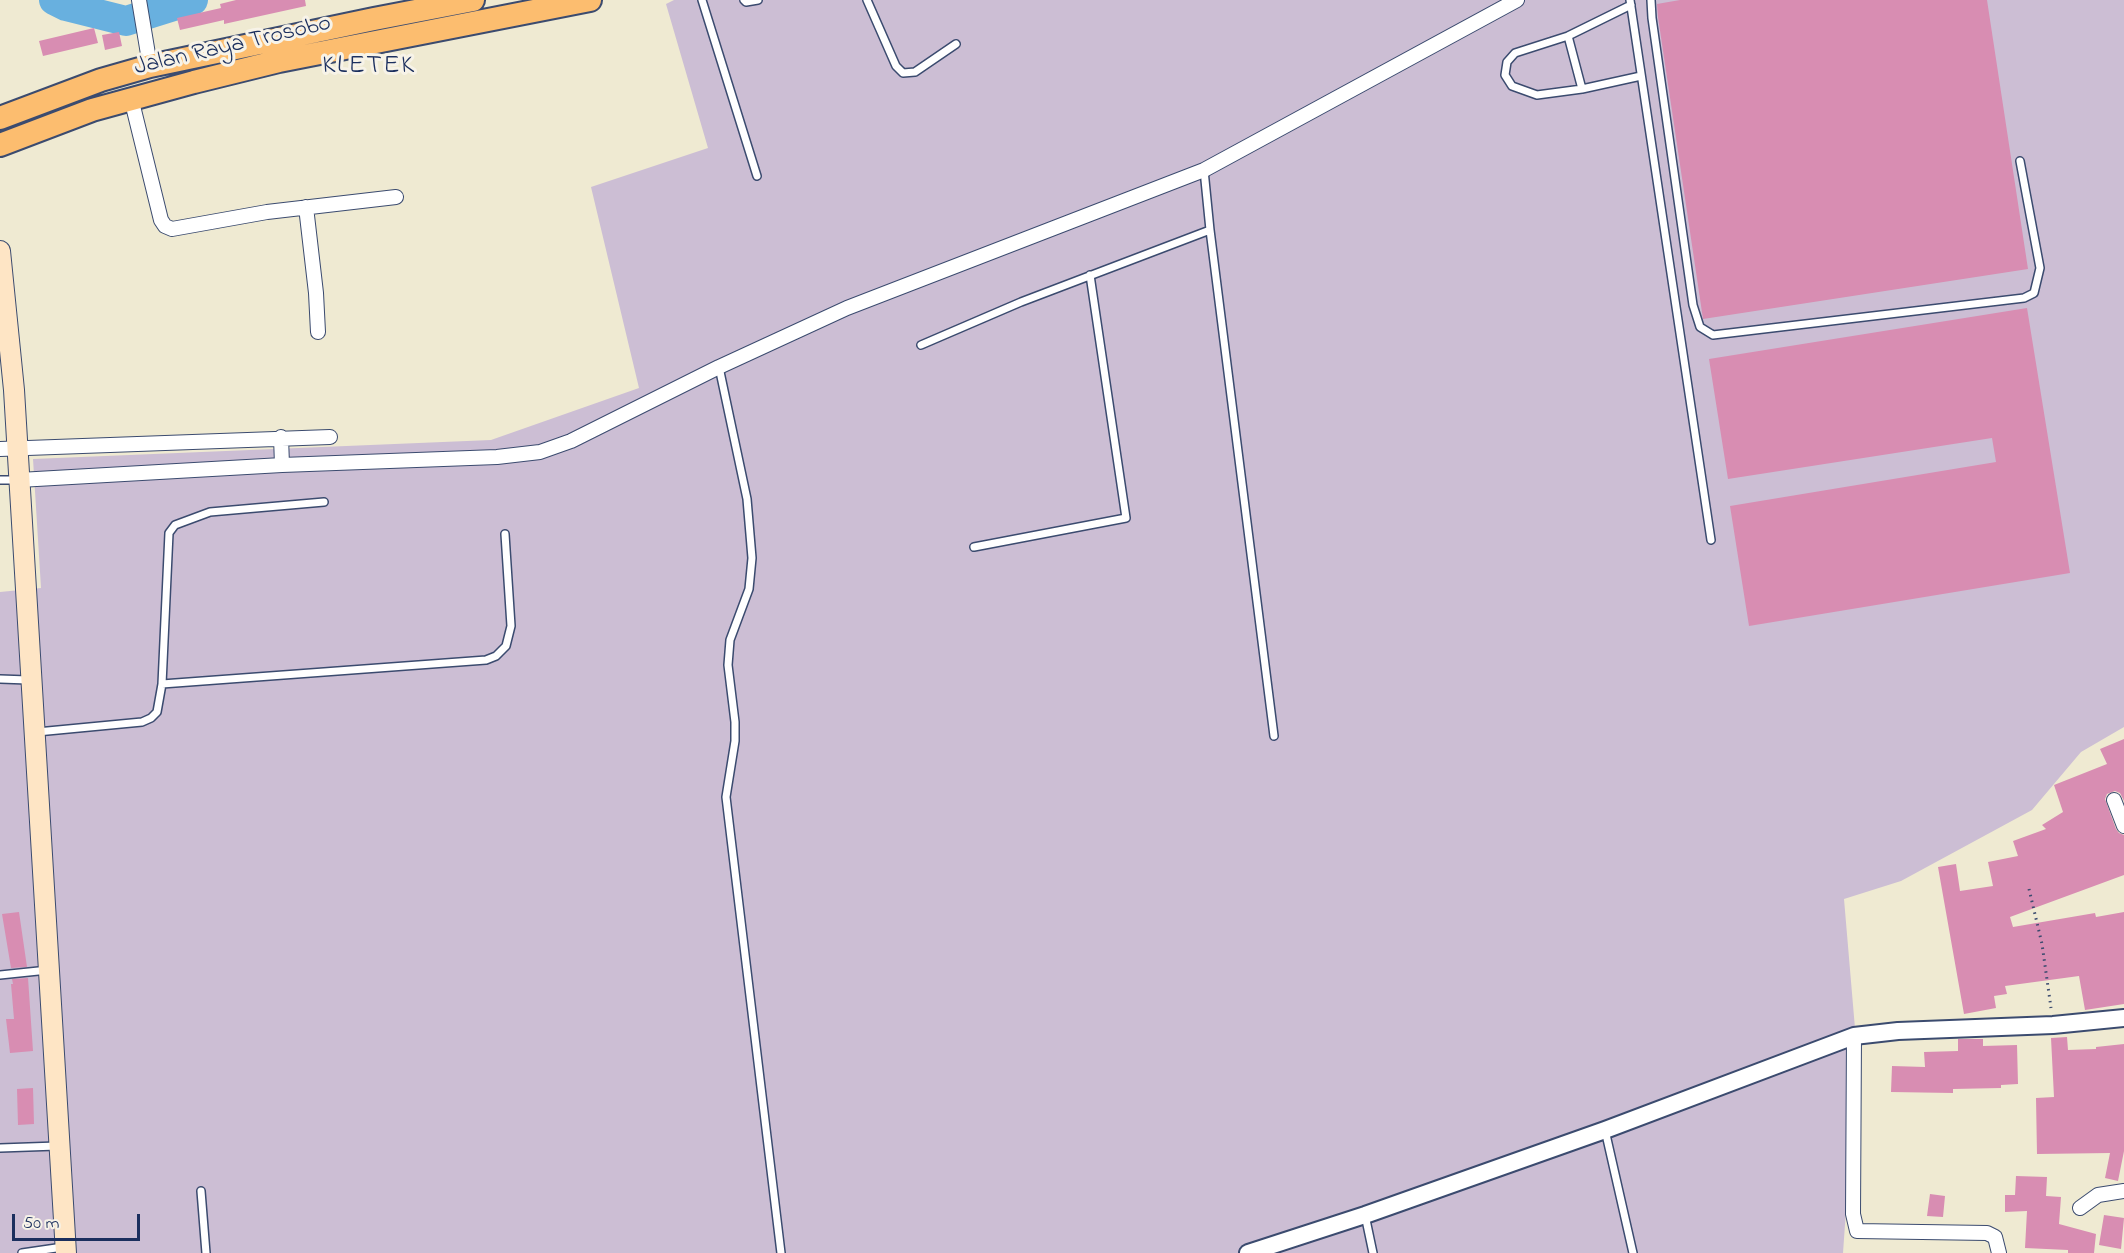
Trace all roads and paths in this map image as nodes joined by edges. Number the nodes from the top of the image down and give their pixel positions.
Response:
1 (139, 0) edge
2 (473, 0) edge
3 (590, 0) edge
4 (702, 0) edge
5 (744, 0) edge
6 (758, 0) edge
7 (867, 0) edge
8 (1517, 0) edge
9 (1651, 0) edge
10 (1630, 2) edge
11 (1569, 36) junction
12 (956, 45) dead end
13 (150, 66) junction
14 (1641, 76) junction
15 (1582, 89) junction
16 (130, 98) junction
17 (0, 118) edge
18 (0, 145) edge
19 (2020, 161) dead end
20 (1204, 170) junction
21 (756, 176) dead end
22 (396, 197) dead end
23 (306, 207) junction
24 (1210, 230) junction
25 (0, 251) edge
26 (1090, 275) junction
27 (318, 332) dead end
28 (921, 345) dead end
29 (719, 367) junction
30 (330, 437) dead end
31 (281, 450) junction
32 (12, 464) edge
33 (324, 502) dead end
34 (505, 534) dead end
35 (1711, 540) dead end
36 (974, 547) dead end
37 (0, 679) edge
38 (31, 681) junction
39 (162, 684) junction
40 (34, 732) junction
41 (1274, 736) dead end
42 (2114, 800) dead end
43 (2124, 826) edge
44 (2029, 890) dead end
45 (49, 970) junction
46 (0, 975) edge
47 (2124, 1018) edge
48 (2053, 1025) junction
49 (1854, 1036) junction
50 (1605, 1130) junction
51 (59, 1146) junction
52 (0, 1148) edge
53 (201, 1191) dead end
54 (2124, 1191) edge
55 (2080, 1208) dead end
56 (1365, 1215) junction
57 (66, 1250) edge
58 (22, 1253) edge
59 (207, 1253) edge
60 (781, 1253) edge
61 (1248, 1253) edge
62 (1373, 1253) edge
63 (1633, 1253) edge
64 (1999, 1253) edge

1 - 13 street
2 - 13 highway, Jalan Raya Trosobo
3 - 16 highway, Jalan Raya Trosobo
4 - 21 lane
5 - 6 lane
7 - 12 lane
8 - 20 street
9 - 19 lane
10 - 11 lane
10 - 14 lane
11 - 15 lane
11 - 15 lane
13 - 17 highway, Jalan Raya Trosobo
14 - 15 lane
14 - 35 lane
16 - 18 highway, Jalan Raya Trosobo
16 - 23 street
20 - 24 lane
20 - 29 street
22 - 23 street
23 - 27 street
24 - 26 lane
24 - 41 lane
25 - 32 main road
26 - 28 lane
26 - 36 lane
29 - 31 street
29 - 60 lane
30 - 31 street
31 - 32 street
31 - 32 street
32 - 38 main road
33 - 39 lane
34 - 39 lane
37 - 38 lane
38 - 40 main road
39 - 40 lane
40 - 45 main road
42 - 43 street
44 - 48 path
45 - 46 lane
45 - 51 main road
47 - 48 street
48 - 49 street
49 - 50 street
49 - 64 street
50 - 56 street
50 - 63 lane
51 - 52 lane
51 - 57 main road
53 - 59 lane
54 - 55 street
56 - 61 street
56 - 62 lane
57 - 58 lane

